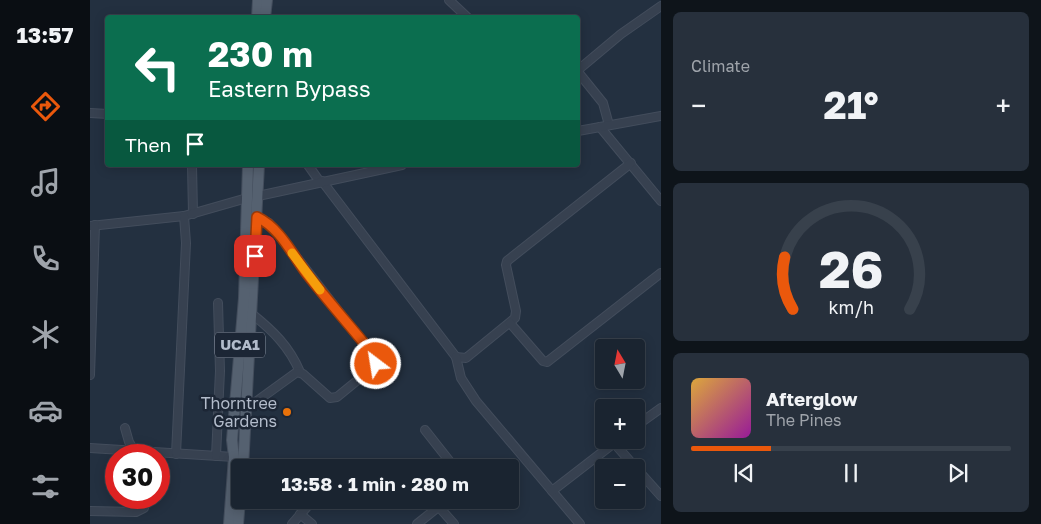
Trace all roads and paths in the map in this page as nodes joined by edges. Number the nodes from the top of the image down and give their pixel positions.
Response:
1 (258, 0) edge
2 (267, 0) edge
3 (448, 0) edge
4 (661, 6) edge
5 (257, 15) edge
6 (265, 15) edge
7 (465, 15) edge
8 (580, 69) edge
9 (580, 73) edge
10 (90, 113) edge
11 (105, 114) edge
12 (661, 116) edge
13 (609, 125) junction
14 (600, 127) junction
15 (580, 131) edge
16 (631, 163) junction
17 (192, 167) edge
18 (248, 167) edge
19 (259, 167) edge
20 (310, 167) edge
21 (392, 167) edge
22 (321, 182) junction
23 (258, 196) junction
24 (247, 198) junction
25 (661, 201) edge
26 (193, 214) junction
27 (184, 216) junction
28 (257, 217) junction
29 (92, 225) edge
30 (661, 273) edge
31 (218, 303) dead end
32 (252, 314) junction
33 (510, 323) junction
34 (456, 357) junction
35 (300, 372) junction
36 (90, 375) edge
37 (661, 408) edge
38 (246, 409) junction
39 (645, 420) edge
40 (125, 428) dead end
41 (425, 430) dead end
42 (130, 444) edge
43 (90, 448) edge
44 (105, 449) edge
45 (607, 449) edge
46 (621, 449) edge
47 (170, 454) edge
48 (176, 454) junction
49 (216, 456) junction
50 (234, 457) junction
51 (243, 459) edge
52 (447, 459) edge
53 (629, 459) edge
54 (645, 478) edge
55 (552, 491) junction
56 (661, 496) edge
57 (142, 509) edge
58 (239, 509) edge
59 (304, 509) edge
60 (436, 509) edge
61 (441, 509) edge
62 (90, 511) edge
63 (300, 514) junction
64 (229, 524) edge
65 (238, 524) edge
66 (292, 524) edge
67 (312, 524) edge
68 (417, 524) edge
69 (454, 524) edge
70 (580, 524) edge

1 - 5 main road
2 - 6 main road
3 - 7 street
4 - 8 street
9 - 13 street
10 - 11 street
12 - 13 street
13 - 14 street
14 - 15 street
14 - 16 street
16 - 25 street
16 - 33 street
17 - 26 street
18 - 24 main road, UCA1
19 - 23 main road, UCA1
20 - 22 street
21 - 22 street
22 - 23 street
22 - 34 street
23 - 28 main road, UCA1
24 - 26 street
24 - 50 main road, UCA1
26 - 27 street
27 - 29 street
27 - 48 street
28 - 32 main road, UCA1
28 - 35 street
29 - 36 street
30 - 33 street
31 - 49 street
32 - 35 street
32 - 38 main road, UCA1
33 - 34 street
34 - 55 street
35 - 38 street
37 - 39 street
38 - 51 main road, UCA1
40 - 42 street
41 - 52 street
43 - 44 street
45 - 55 street
46 - 53 street
47 - 48 street
48 - 49 street
49 - 50 street
50 - 64 main road, UCA1
54 - 56 street
55 - 70 street
57 - 62 street
58 - 65 main road
59 - 63 street
60 - 68 street
61 - 69 street
63 - 66 street
63 - 67 street

